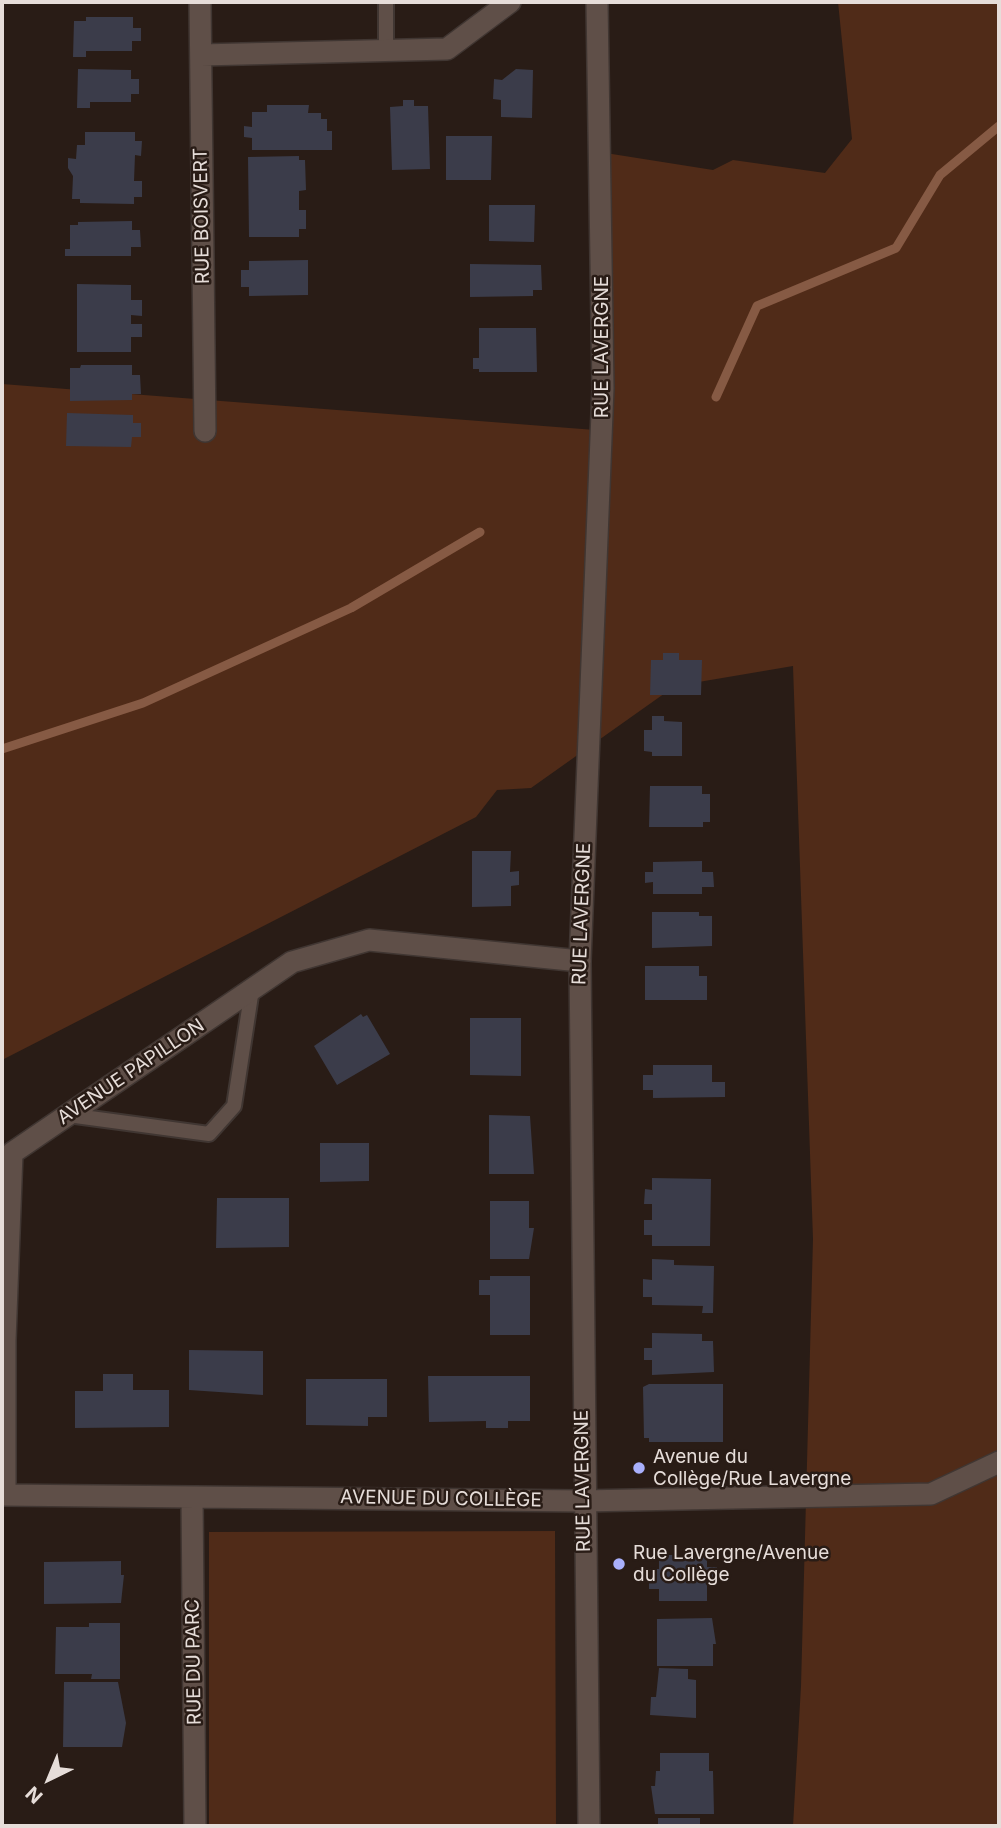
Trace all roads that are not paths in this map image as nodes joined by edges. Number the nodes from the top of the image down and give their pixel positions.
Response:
1 (200, 2) edge
2 (386, 2) edge
3 (510, 2) edge
4 (597, 2) edge
5 (386, 50) junction
6 (201, 55) junction
7 (205, 431) dead end
8 (579, 961) junction
9 (252, 989) junction
10 (68, 1115) junction
11 (999, 1462) edge
12 (4, 1495) edge
13 (192, 1497) junction
14 (583, 1501) junction
15 (195, 1826) edge
16 (589, 1826) edge

1 - 6 street, RUE BOISVERT
2 - 5 lane
3 - 5 street
4 - 8 street, RUE LAVERGNE
5 - 6 street
6 - 7 street, RUE BOISVERT
8 - 9 street, AVENUE PAPILLON
8 - 14 street, RUE LAVERGNE
9 - 10 street, AVENUE PAPILLON
9 - 10 lane
10 - 12 street, AVENUE PAPILLON
11 - 14 street, AVENUE DU COLLÈGE
12 - 13 street, AVENUE DU COLLÈGE
13 - 14 street, AVENUE DU COLLÈGE
13 - 15 street, RUE DU PARC
14 - 16 street, RUE LAVERGNE

